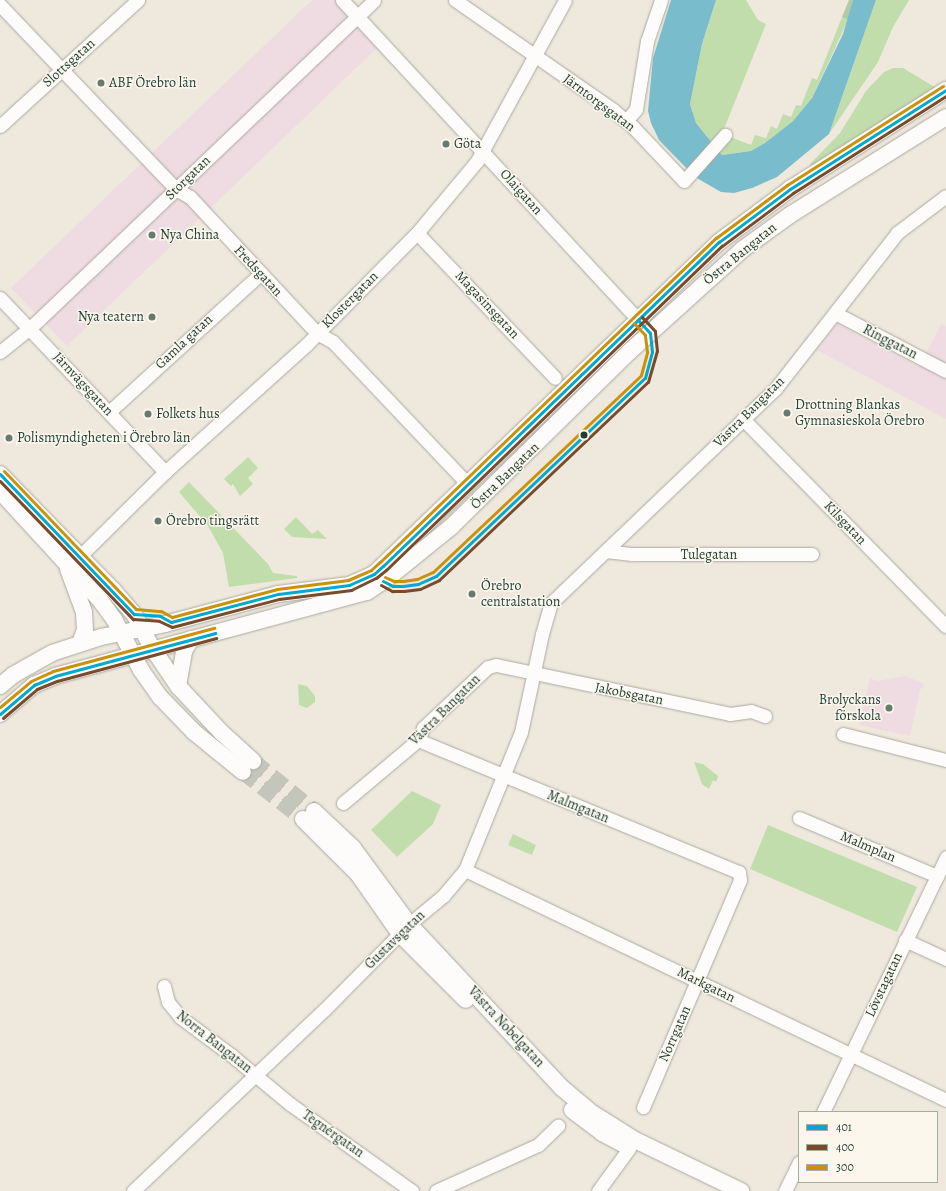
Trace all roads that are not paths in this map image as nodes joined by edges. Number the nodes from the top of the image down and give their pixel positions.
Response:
1 (138, 0) edge
2 (342, 0) edge
3 (374, 0) edge
4 (455, 0) edge
5 (565, 0) edge
6 (662, 0) edge
7 (0, 5) edge
8 (358, 16) junction
9 (534, 55) junction
10 (62, 70) junction
11 (940, 94) edge
12 (946, 117) edge
13 (626, 121) junction
14 (0, 126) edge
15 (725, 135) dead end
16 (484, 151) junction
17 (176, 189) junction
18 (946, 196) edge
19 (417, 233) junction
20 (260, 274) junction
21 (0, 298) edge
22 (835, 313) junction
23 (638, 320) junction
24 (30, 328) junction
25 (317, 333) junction
26 (650, 333) junction
27 (0, 352) edge
28 (946, 371) edge
29 (555, 378) dead end
30 (109, 412) junction
31 (743, 420) junction
32 (164, 472) junction
33 (0, 474) edge
34 (467, 483) junction
35 (0, 491) edge
36 (606, 551) junction
37 (812, 554) dead end
38 (80, 556) junction
39 (64, 560) junction
40 (297, 590) junction
41 (134, 614) junction
42 (203, 614) junction
43 (281, 615) junction
44 (545, 621) joint
45 (171, 622) junction
46 (946, 626) edge
47 (122, 633) junction
48 (148, 639) junction
49 (191, 639) junction
50 (80, 643) junction
51 (132, 654) junction
52 (493, 666) joint
53 (533, 674) junction
54 (0, 686) edge
55 (178, 686) junction
56 (0, 714) edge
57 (765, 716) dead end
58 (843, 734) dead end
59 (418, 740) junction
60 (946, 760) edge
61 (504, 776) junction
62 (343, 803) dead end
63 (309, 815) tunnel mouth
64 (799, 818) dead end
65 (946, 857) edge
66 (465, 870) junction
67 (738, 872) joint
68 (937, 876) junction
69 (405, 929) junction
70 (905, 940) junction
71 (946, 959) edge
72 (698, 981) junction
73 (164, 986) dead end
74 (851, 1055) junction
75 (256, 1075) junction
76 (946, 1100) edge
77 (643, 1107) dead end
78 (823, 1111) edge
79 (558, 1126) dead end
80 (630, 1147) junction
81 (798, 1164) edge
82 (406, 1189) edge
83 (133, 1191) edge
84 (436, 1191) edge
85 (598, 1191) edge
86 (722, 1191) edge
87 (741, 1191) edge
88 (785, 1191) edge

1 - 10 street, Slottsgatan
2 - 8 street
3 - 8 street, Storgatan
4 - 9 street, Järntorgsgatan
5 - 9 street, Klostergatan
6 - 13 street
7 - 10 street, Fredsgatan
8 - 16 street, Olaigatan
8 - 17 street, Storgatan
9 - 13 street, Järntorgsgatan
9 - 16 street, Klostergatan
10 - 14 street, Slottsgatan
10 - 17 street, Fredsgatan
11 - 23 main road, Östra Bangatan
12 - 26 main road, Östra Bangatan
13 - 15 street, Järntorgsgatan
16 - 19 street, Klostergatan
16 - 23 street, Olaigatan
17 - 20 street, Fredsgatan
17 - 24 street, Storgatan
18 - 22 street, Västra Bangatan
19 - 25 street, Klostergatan
19 - 29 street, Magasinsgatan
20 - 25 street, Fredsgatan
20 - 30 street, Gamla gatan
21 - 24 street, Järnvägsgatan
22 - 28 street, Ringgatan
22 - 31 street, Västra Bangatan
23 - 26 main road
23 - 34 main road, Östra Bangatan
24 - 27 street, Storgatan
24 - 30 street, Järnvägsgatan
25 - 32 street, Klostergatan
25 - 34 street, Fredsgatan
26 - 43 main road, Östra Bangatan
30 - 32 street, Järnvägsgatan
31 - 36 street, Västra Bangatan
31 - 46 street, Kilsgatan
32 - 38 street, Klostergatan
33 - 38 main road
34 - 40 main road, Östra Bangatan
35 - 39 main road
36 - 37 street, Tulegatan
36 - 44 street, Västra Bangatan
38 - 41 main road
39 - 47 main road
39 - 50 main road
40 - 42 main road, Östra Bangatan
40 - 43 main road
41 - 45 main road
41 - 48 main road
42 - 45 main road, Östra Bangatan
42 - 48 main road
43 - 49 main road, Östra Bangatan
44 - 53 street, Gustavsgatan
45 - 48 main road, Östra Bangatan
47 - 48 main road, Östra Bangatan
47 - 50 main road, Östra Bangatan
47 - 51 main road
48 - 49 main road, Östra Bangatan
48 - 51 main road, Östra Bangatan
48 - 55 main road
49 - 55 main road
50 - 54 main road, Östra Bangatan
51 - 55 main road
51 - 56 main road, Östra Bangatan
52 - 53 street, Jakobsgatan
52 - 59 street, Västra Bangatan
53 - 57 street, Jakobsgatan
53 - 61 street, Gustavsgatan
58 - 60 street
59 - 61 street, Malmgatan
59 - 62 street, Västra Bangatan
61 - 66 street, Gustavsgatan
61 - 67 street, Malmgatan
63 - 69 main road, Västra Nobelgatan
64 - 68 street, Malmplan
65 - 68 street, Lövstagatan
66 - 69 street, Gustavsgatan
66 - 72 street, Markgatan
67 - 72 street, Norrgatan
68 - 70 street, Lövstagatan
69 - 75 street, Gustavsgatan
69 - 80 main road, Västra Nobelgatan
69 - 87 main road, Västra Nobelgatan
70 - 71 street
70 - 74 street, Lövstagatan
72 - 74 street, Markgatan
72 - 77 street, Norrgatan
73 - 75 street, Norra Bangatan
74 - 76 street, Markgatan
74 - 78 street, Lövstagatan
75 - 82 street, Tegnérgatan
75 - 83 street, Gustavsgatan
79 - 84 street
80 - 85 street
80 - 86 main road, Västra Nobelgatan
81 - 88 street

